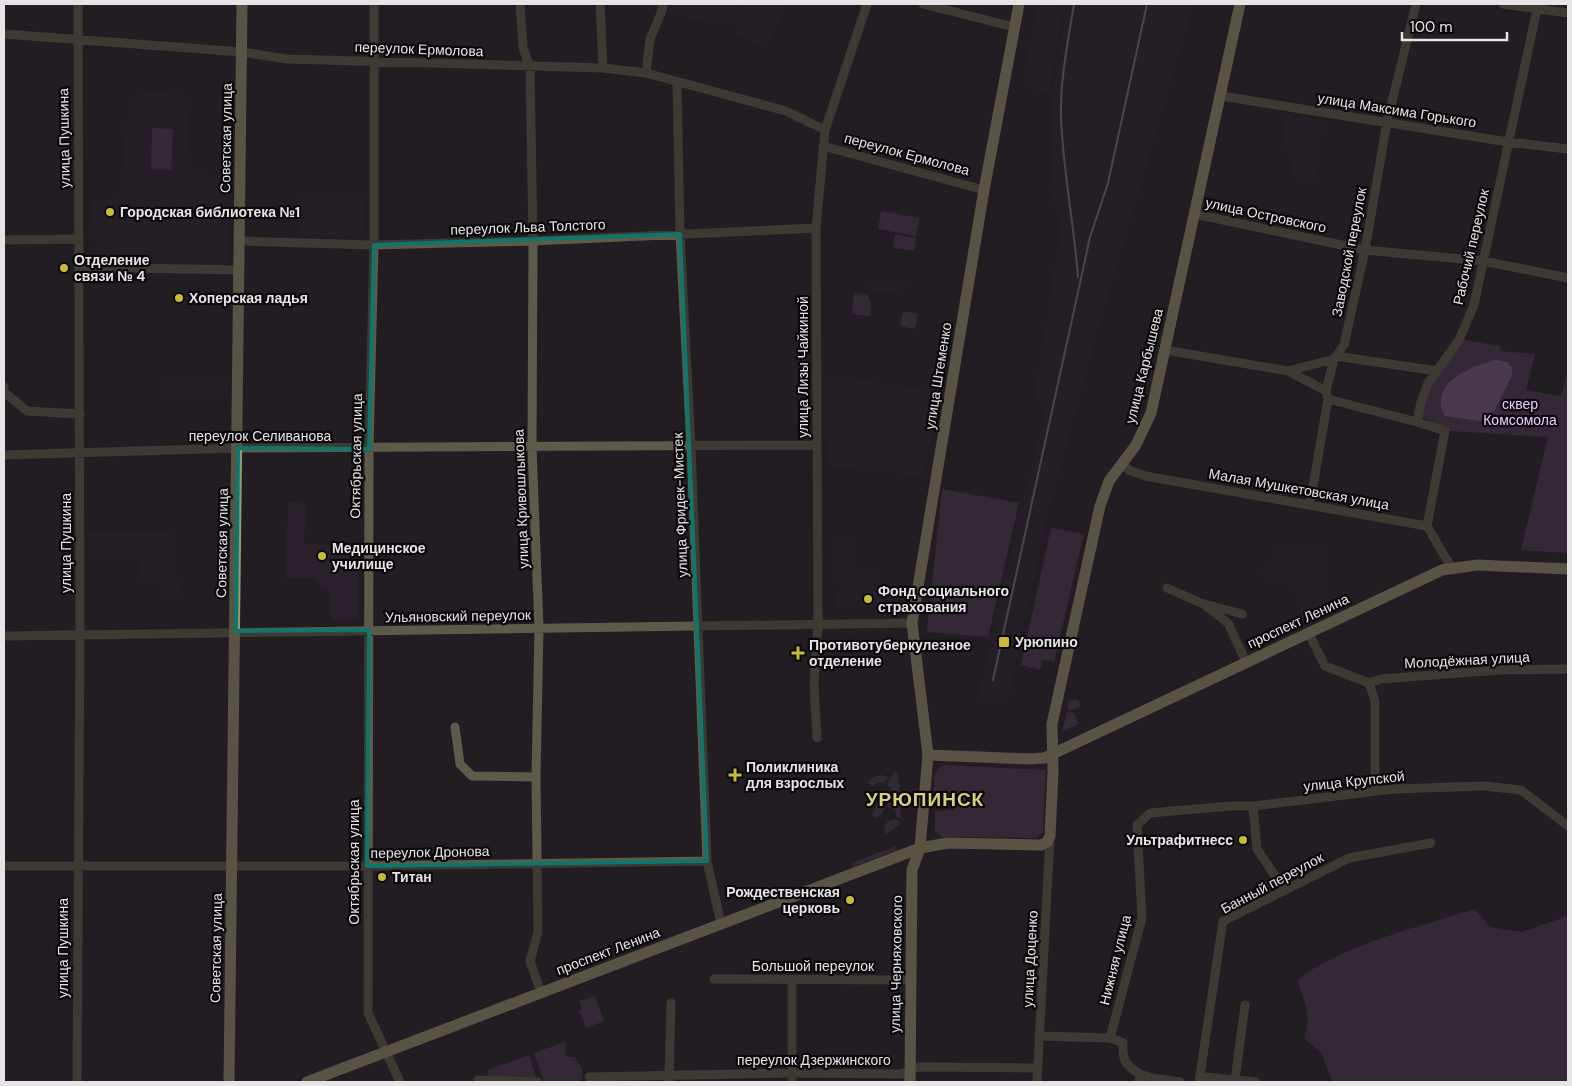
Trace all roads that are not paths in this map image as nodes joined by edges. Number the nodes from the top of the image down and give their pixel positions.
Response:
1 (78, 4) edge
2 (242, 4) edge
3 (374, 4) edge
4 (520, 4) edge
5 (600, 4) edge
6 (663, 4) edge
7 (867, 4) edge
8 (923, 4) edge
9 (1019, 4) edge
10 (1240, 4) edge
11 (1416, 4) edge
12 (1503, 4) edge
13 (1537, 6) edge
14 (1568, 13) edge
15 (1014, 27) junction
16 (4, 34) edge
17 (77, 40) junction
18 (242, 52) junction
19 (374, 62) junction
20 (530, 67) junction
21 (604, 68) junction
22 (646, 74) junction
23 (677, 83) junction
24 (1221, 96) junction
25 (1387, 122) junction
26 (825, 130) junction
27 (1508, 142) junction
28 (823, 146) junction
29 (1568, 149) edge
30 (984, 190) junction
31 (1195, 214) junction
32 (816, 228) junction
33 (680, 234) junction
34 (79, 239) junction
35 (4, 240) edge
36 (240, 241) junction
37 (533, 242) junction
38 (374, 246) junction
39 (1366, 250) junction
40 (1483, 261) junction
41 (80, 268) junction
42 (240, 270) junction
43 (1568, 278) edge
44 (1165, 350) junction
45 (1335, 358) junction
46 (1437, 371) junction
47 (1288, 372) junction
48 (4, 387) edge
49 (1327, 395) junction
50 (80, 414) junction
51 (1417, 422) junction
52 (816, 445) junction
53 (692, 447) junction
54 (238, 448) junction
55 (532, 448) junction
56 (368, 449) junction
57 (80, 453) junction
58 (4, 455) edge
59 (1122, 464) junction
60 (1310, 504) junction
61 (1427, 526) junction
62 (1451, 567) junction
63 (1568, 570) edge
64 (1167, 588) dead end
65 (1202, 603) junction
66 (1242, 614) dead end
67 (912, 623) junction
68 (818, 624) junction
69 (699, 626) junction
70 (539, 628) junction
71 (369, 630) junction
72 (236, 631) junction
73 (1308, 632) junction
74 (4, 636) edge
75 (80, 636) junction
76 (1246, 662) junction
77 (1568, 669) edge
78 (1369, 683) junction
79 (455, 727) dead end
80 (817, 738) dead end
81 (1052, 754) junction
82 (928, 755) junction
83 (536, 777) junction
84 (1375, 791) junction
85 (1253, 806) junction
86 (1137, 825) joint
87 (1568, 826) edge
88 (1050, 836) junction
89 (1431, 843) dead end
90 (920, 848) junction
91 (707, 862) junction
92 (537, 864) junction
93 (4, 866) edge
94 (78, 866) junction
95 (232, 866) junction
96 (367, 866) junction
97 (1284, 889) junction
98 (721, 924) junction
99 (714, 979) dead end
100 (792, 980) junction
101 (912, 980) junction
102 (541, 992) junction
103 (672, 1003) dead end
104 (1245, 1005) dead end
105 (1040, 1036) junction
106 (1110, 1038) junction
107 (387, 1051) junction
108 (1037, 1068) junction
109 (589, 1077) dead end
110 (910, 1077) edge
111 (792, 1078) edge
112 (1140, 1078) edge
113 (669, 1079) edge
114 (478, 1080) dead end
115 (1235, 1080) junction
116 (76, 1082) edge
117 (229, 1082) edge
118 (307, 1082) edge
119 (400, 1082) edge
120 (538, 1082) edge
121 (1037, 1082) edge
122 (1180, 1082) edge
123 (1200, 1082) edge
124 (1256, 1082) edge

1 - 17 street, улица Пушкина
2 - 18 main road, Советская улица
3 - 19 street, Октябрьская улица
4 - 20 street, улица Кривошлыкова
5 - 21 street
6 - 22 street
7 - 26 street, улица Лизы Чайкиной
8 - 15 street
9 - 15 main road, улица Штеменко
10 - 24 main road, улица Карбышева
11 - 25 street, Заводской переулок
12 - 13 street
13 - 14 street
13 - 27 street, Рабочий переулок
15 - 30 main road, улица Штеменко
16 - 17 street, переулок Ермолова
17 - 18 street, переулок Ермолова
17 - 34 street, улица Пушкина
18 - 19 street, переулок Ермолова
18 - 36 main road, Советская улица
19 - 20 street, переулок Ермолова
19 - 38 street, Октябрьская улица
20 - 21 street, переулок Ермолова
20 - 37 street, улица Кривошлыкова
21 - 22 street, переулок Ермолова
22 - 23 street, переулок Ермолова
23 - 26 street, переулок Ермолова
23 - 33 street, улица Фридек-Мистек
24 - 25 street, улица Максима Горького
24 - 31 main road, улица Карбышева
25 - 27 street, улица Максима Горького
25 - 39 street, Заводской переулок
26 - 28 street, улица Лизы Чайкиной
27 - 29 street, улица Максима Горького
27 - 40 street, Рабочий переулок
28 - 30 street, переулок Ермолова
28 - 32 street, улица Лизы Чайкиной
30 - 67 main road, улица Штеменко
31 - 39 street, улица Островского
31 - 44 main road, улица Карбышева
32 - 33 street, переулок Льва Толстого
32 - 52 street, улица Лизы Чайкиной
33 - 37 street, переулок Льва Толстого
33 - 53 street, улица Фридек-Мистек
34 - 35 street
34 - 41 street, улица Пушкина
36 - 38 street, переулок Льва Толстого
36 - 42 main road, Советская улица
37 - 38 street, переулок Льва Толстого
37 - 55 street, улица Кривошлыкова
38 - 56 street, Октябрьская улица
39 - 40 street, улица Островского
39 - 45 street, Заводской переулок
40 - 43 street, улица Островского
40 - 46 street, Рабочий переулок
41 - 42 street
41 - 50 street, улица Пушкина
42 - 54 main road, Советская улица
44 - 47 street
44 - 59 main road, улица Карбышева
45 - 46 street
45 - 47 street
45 - 49 street, Заводской переулок
46 - 51 street, Рабочий переулок
47 - 49 street
48 - 50 street
49 - 51 street
49 - 60 street, Заводской переулок
50 - 57 street, улица Пушкина
51 - 61 street
52 - 53 street, переулок Селиванова
52 - 68 street, улица Лизы Чайкиной
53 - 55 street, переулок Селиванова
53 - 69 street, улица Фридек-Мистек
54 - 56 street, переулок Селиванова
54 - 57 street, переулок Селиванова
54 - 72 main road, Советская улица
55 - 56 street, переулок Селиванова
55 - 70 street, улица Кривошлыкова
56 - 71 street, Октябрьская улица
57 - 58 street, переулок Селиванова
57 - 75 street, улица Пушкина
59 - 60 street, Малая Мушкетовская улица
59 - 81 main road, улица Карбышева
60 - 61 street, Малая Мушкетовская улица
61 - 62 street
62 - 63 main road, проспект Ленина
62 - 73 main road, проспект Ленина
64 - 65 street
65 - 66 street
65 - 76 street
67 - 68 street, Ульяновский переулок
67 - 82 main road, улица Штеменко
68 - 69 street, Ульяновский переулок
68 - 80 street, улица Лизы Чайкиной
69 - 70 street, Ульяновский переулок
69 - 91 street, улица Фридек-Мистек
70 - 71 street, Ульяновский переулок
70 - 83 street, улица Кривошлыкова
71 - 72 street, Ульяновский переулок
71 - 96 street, Октябрьская улица
72 - 75 street, Ульяновский переулок
72 - 95 main road, Советская улица
73 - 76 main road, проспект Ленина
73 - 78 street
74 - 75 street, Ульяновский переулок
75 - 94 street, улица Пушкина
76 - 81 main road, проспект Ленина
77 - 78 street, Молодёжная улица
78 - 84 street
79 - 83 street
81 - 82 main road, проспект Ленина
81 - 88 main road, улица Карбышева
82 - 90 main road, улица Черняховского
83 - 92 street, улица Кривошлыкова
84 - 85 street, улица Крупской
84 - 87 street, улица Крупской
85 - 86 street, улица Крупской
85 - 97 street
86 - 106 street, Нижняя улица
88 - 90 main road, проспект Ленина
88 - 105 street, улица Доценко
89 - 97 street, Банный переулок
90 - 98 main road, проспект Ленина
90 - 101 main road, улица Черняховского
91 - 92 street, переулок Дронова
91 - 98 street, улица Фридек-Мистек
92 - 96 street, переулок Дронова
92 - 102 street, улица Кривошлыкова
93 - 94 street, переулок Дронова
94 - 95 street, переулок Дронова
94 - 116 street, улица Пушкина
95 - 96 street, переулок Дронова
95 - 117 main road, Советская улица
96 - 107 street, Октябрьская улица
97 - 123 street, Банный переулок
98 - 102 main road, проспект Ленина
99 - 100 street, Большой переулок
100 - 101 street, Большой переулок
100 - 111 street
101 - 110 main road, улица Черняховского
102 - 107 main road, проспект Ленина
103 - 113 street
104 - 115 street
105 - 106 street
105 - 108 street, улица Доценко
106 - 112 street
107 - 118 main road, проспект Ленина
107 - 119 street, Октябрьская улица
108 - 110 street, переулок Дзержинского
108 - 121 street, улица Доценко
109 - 113 street, переулок Дзержинского
110 - 111 street, переулок Дзержинского
111 - 113 street, переулок Дзержинского
112 - 122 street
114 - 120 street
115 - 123 street
115 - 124 street

